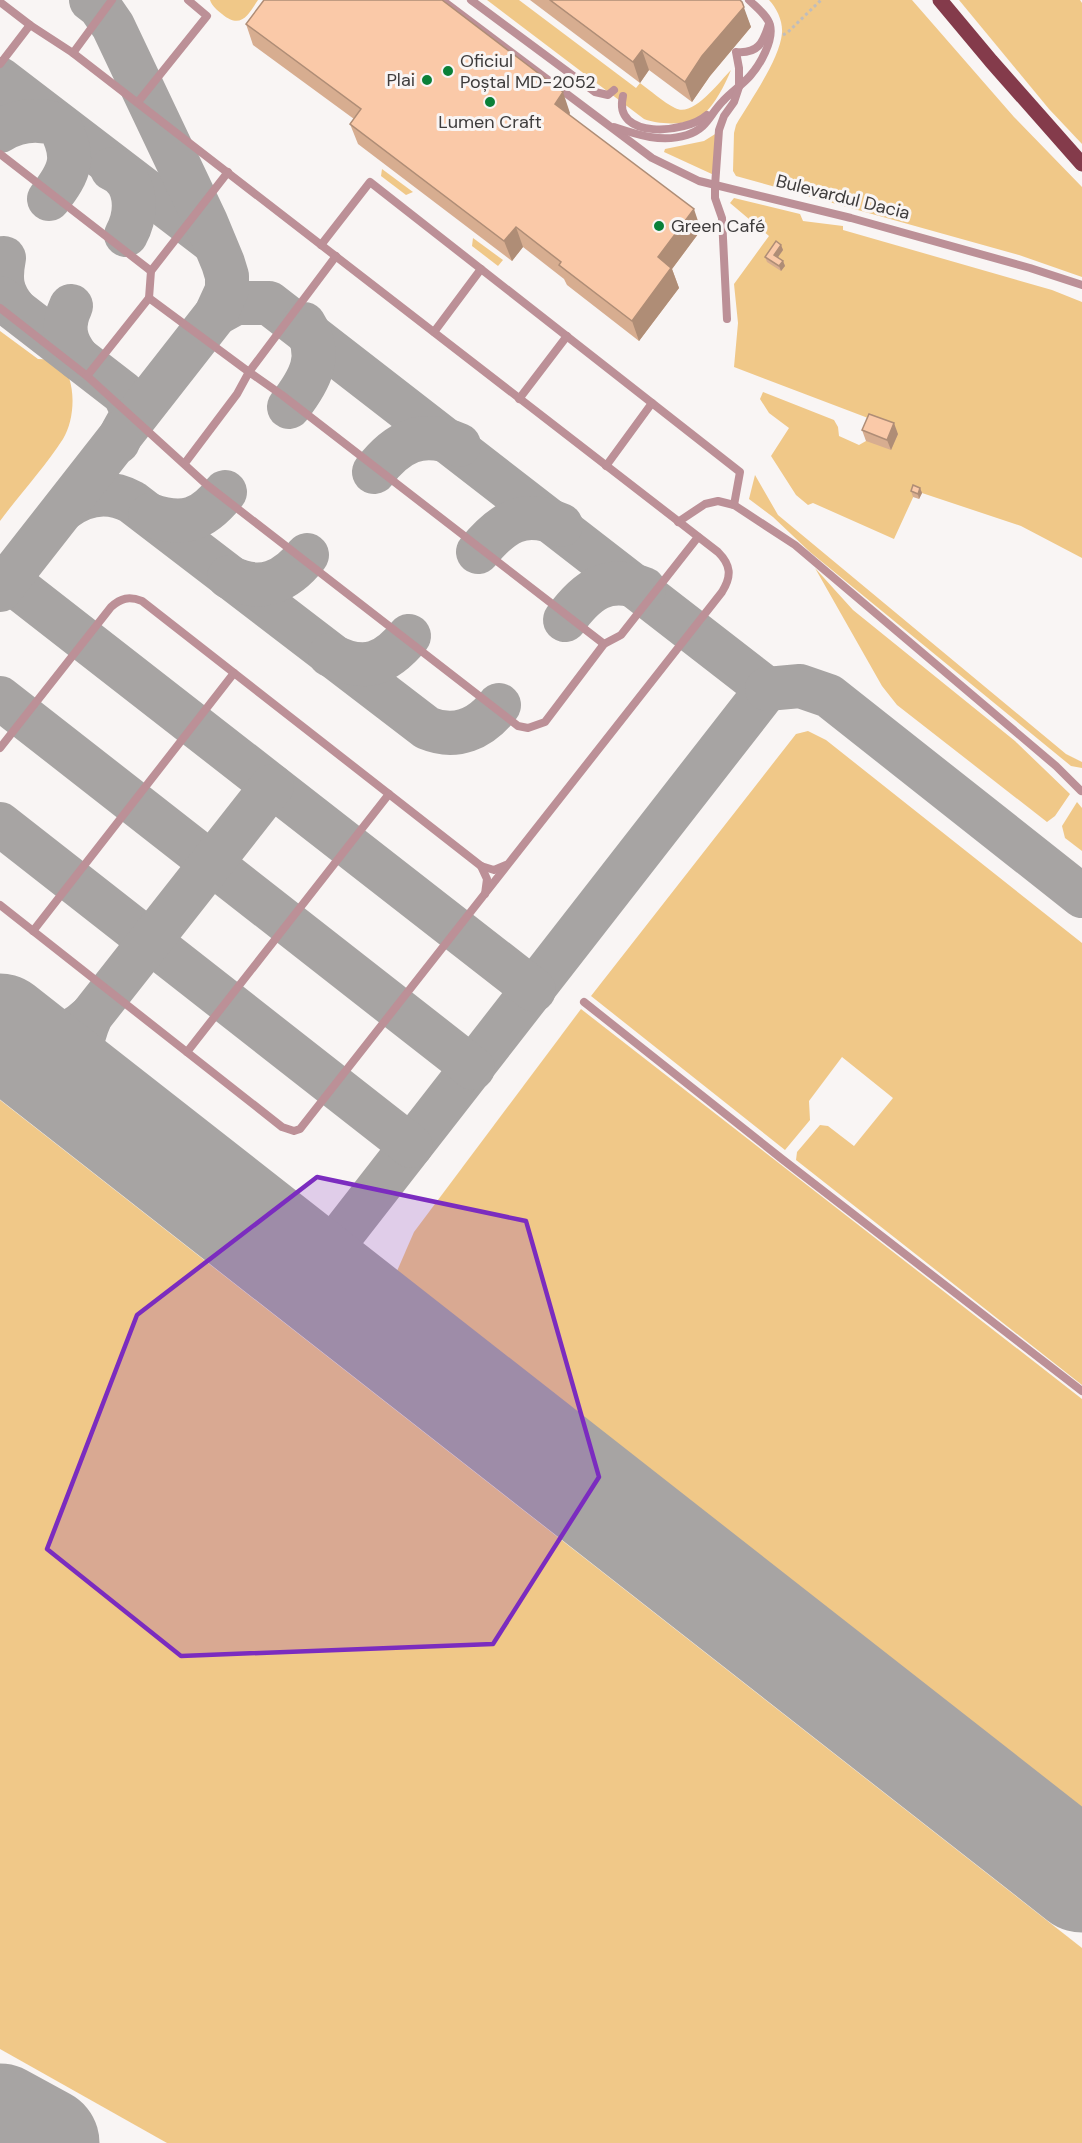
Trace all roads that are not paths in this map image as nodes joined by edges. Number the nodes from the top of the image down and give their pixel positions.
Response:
1 (112, 0) edge
2 (188, 0) edge
3 (442, 0) edge
4 (471, 0) edge
5 (749, 0) edge
6 (940, 0) edge
7 (0, 2) edge
8 (769, 24) junction
9 (30, 25) junction
10 (73, 52) junction
11 (0, 64) edge
12 (739, 87) junction
13 (614, 90) dead end
14 (623, 96) dead end
15 (138, 102) junction
16 (716, 109) junction
17 (605, 124) junction
18 (0, 154) edge
19 (1082, 164) edge
20 (228, 172) junction
21 (715, 186) junction
22 (321, 245) junction
23 (336, 256) junction
24 (481, 269) junction
25 (151, 271) junction
26 (1082, 285) edge
27 (149, 298) junction
28 (0, 308) edge
29 (727, 319) dead end
30 (434, 332) junction
31 (567, 336) junction
32 (249, 372) junction
33 (87, 376) junction
34 (519, 399) junction
35 (652, 403) junction
36 (185, 463) junction
37 (606, 466) junction
38 (734, 505) junction
39 (678, 522) junction
40 (698, 537) junction
41 (604, 644) junction
42 (234, 673) junction
43 (0, 748) edge
44 (1081, 791) edge
45 (388, 794) junction
46 (509, 864) junction
47 (481, 866) junction
48 (485, 894) junction
49 (0, 905) edge
50 (33, 931) junction
51 (584, 1002) dead end
52 (187, 1052) junction
53 (1082, 1391) edge

1 - 10 lane
2 - 15 lane
3 - 17 lane, Bulevardul Dacia
4 - 13 lane
5 - 8 lane
6 - 19 main road
7 - 9 lane
8 - 12 lane, Bulevardul Dacia
8 - 12 lane
9 - 10 lane
9 - 11 lane
10 - 15 lane
12 - 16 lane, Bulevardul Dacia
12 - 21 lane
14 - 16 lane
15 - 20 lane
16 - 17 lane, Bulevardul Dacia
17 - 21 lane, Bulevardul Dacia
18 - 25 lane
20 - 22 lane
20 - 25 lane
21 - 26 lane, Bulevardul Dacia
21 - 29 lane
22 - 23 lane
22 - 24 lane
23 - 30 lane
23 - 32 lane
24 - 30 lane
24 - 31 lane
25 - 27 lane
27 - 32 lane
27 - 33 lane
28 - 33 lane
30 - 34 lane
31 - 34 lane
31 - 35 lane
32 - 36 lane
32 - 41 lane
33 - 36 lane
34 - 37 lane
35 - 37 lane
35 - 38 lane
36 - 41 lane
37 - 39 lane
38 - 39 lane
38 - 44 lane
39 - 40 lane
40 - 41 lane
40 - 46 lane
42 - 43 lane
42 - 45 lane
42 - 50 lane
45 - 47 lane
45 - 52 lane
46 - 47 lane
46 - 48 lane
47 - 48 lane
48 - 52 lane
49 - 50 lane
50 - 52 lane
51 - 53 lane

